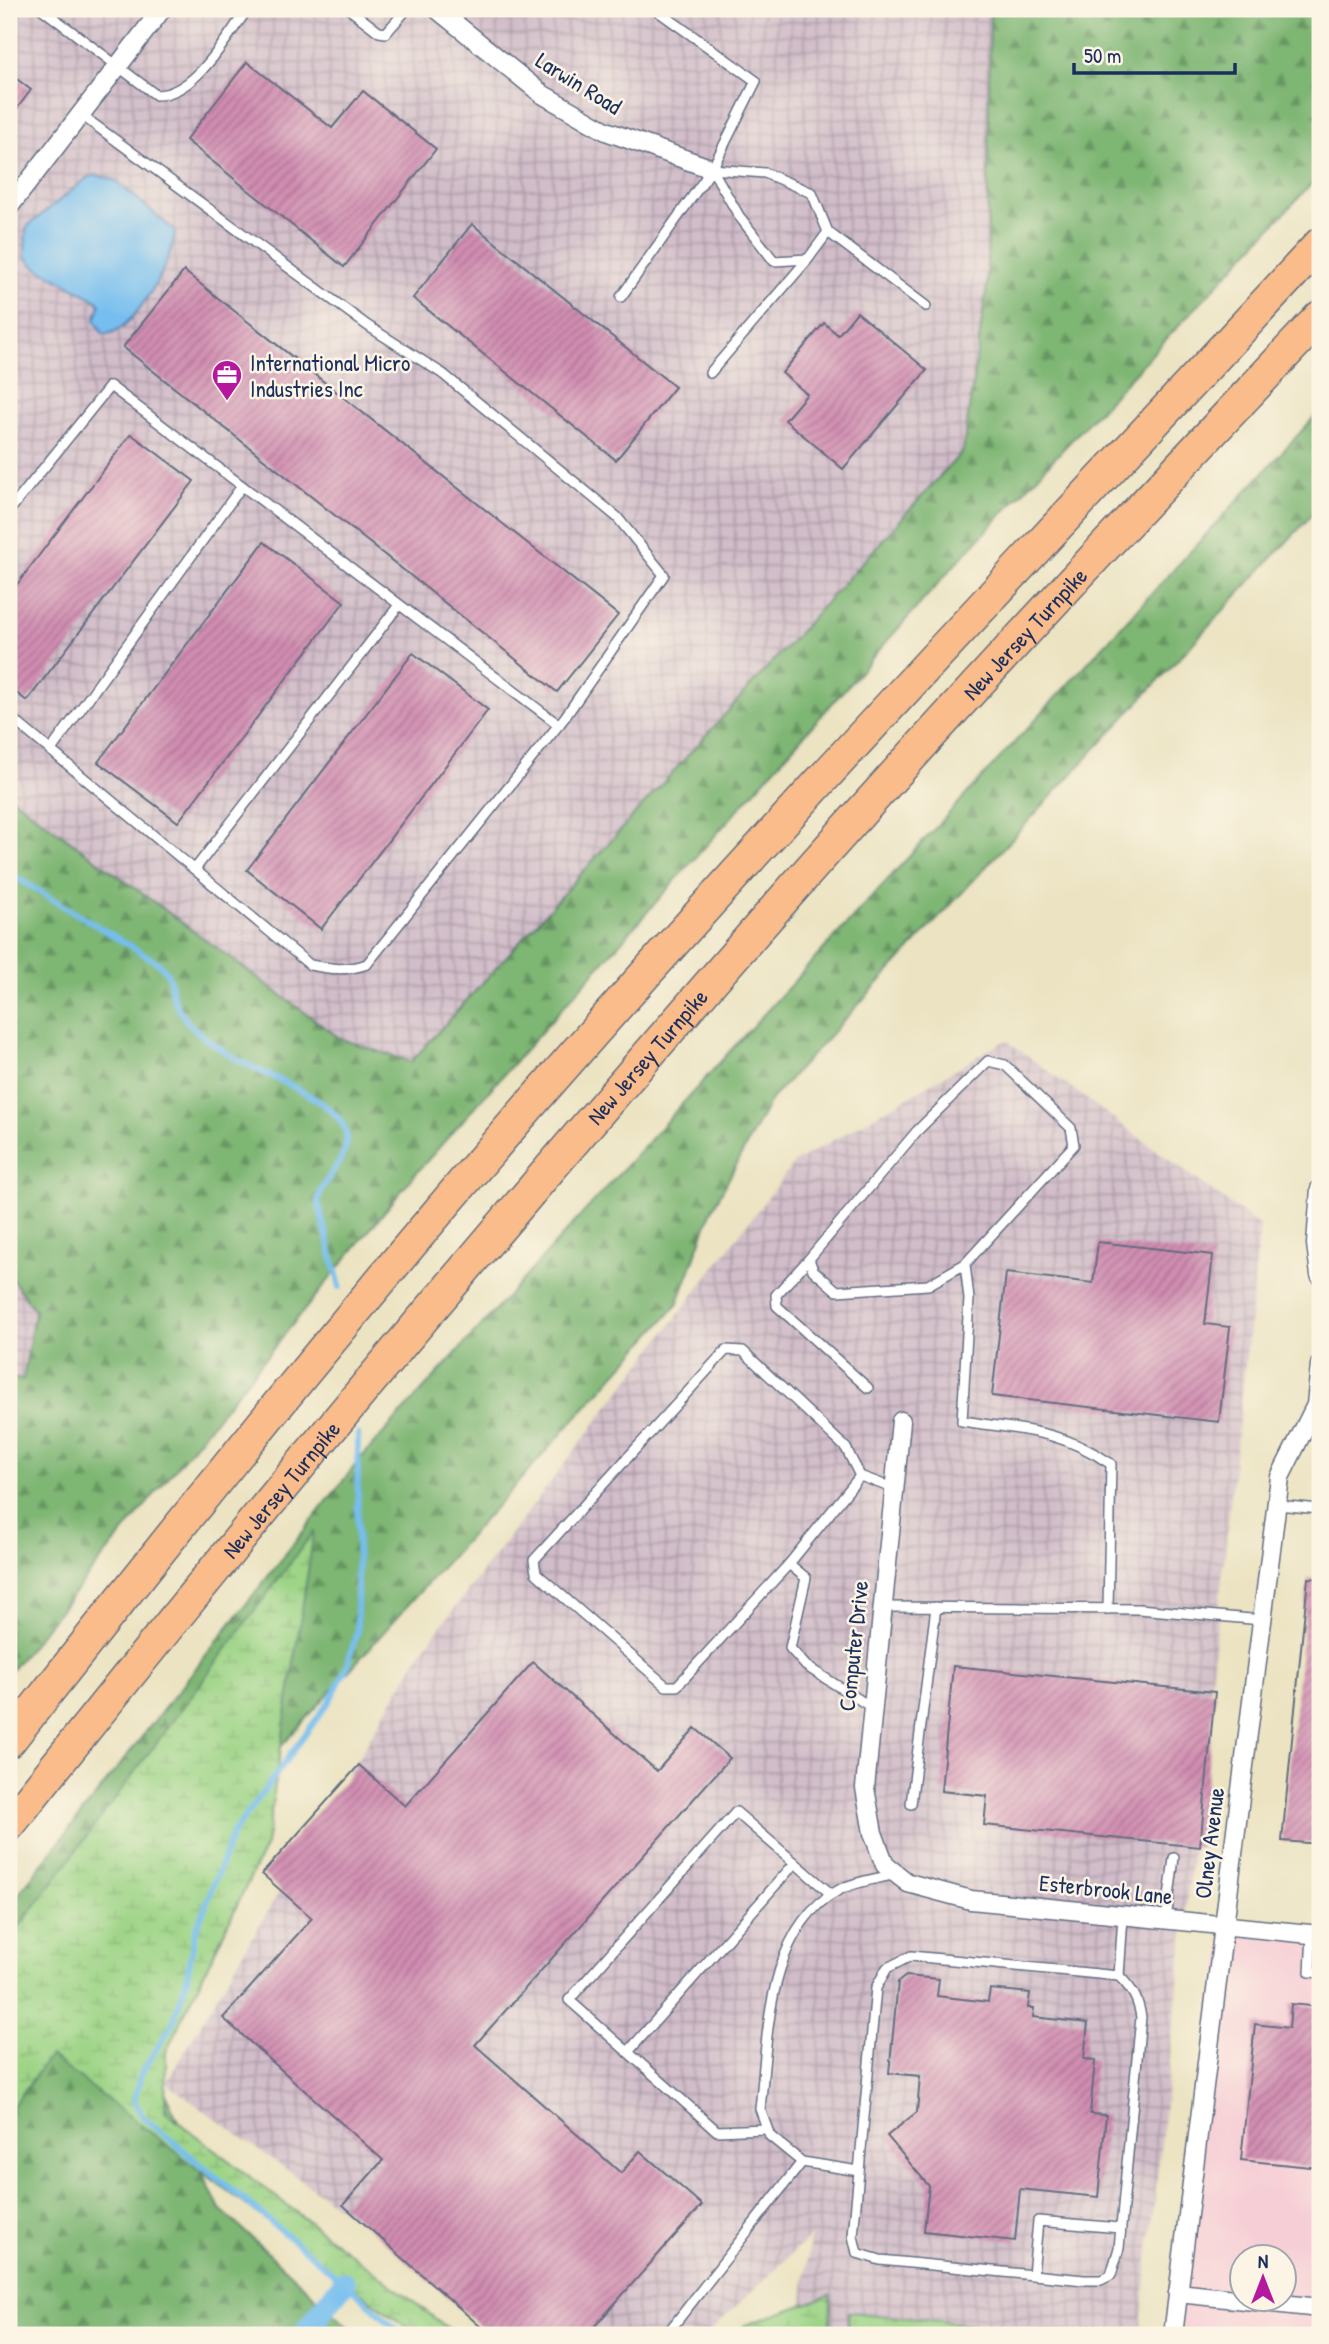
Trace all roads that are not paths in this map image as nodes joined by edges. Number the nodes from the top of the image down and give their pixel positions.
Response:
1 (42, 9) edge
2 (162, 9) edge
3 (248, 9) edge
4 (349, 9) edge
5 (407, 9) edge
6 (655, 9) edge
7 (445, 11) edge
8 (117, 67) junction
9 (80, 114) junction
10 (712, 169) junction
11 (9, 206) edge
12 (828, 232) junction
13 (1320, 244) edge
14 (808, 260) junction
15 (621, 297) dead end
16 (926, 306) dead end
17 (1320, 317) edge
18 (710, 373) dead end
19 (242, 486) junction
20 (9, 511) edge
21 (399, 605) junction
22 (9, 716) edge
23 (559, 725) junction
24 (51, 750) junction
25 (195, 869) junction
26 (1320, 1189) edge
27 (809, 1259) junction
28 (965, 1264) junction
29 (1320, 1275) edge
30 (1320, 1366) edge
31 (868, 1388) dead end
32 (901, 1420) dead end
33 (860, 1476) junction
34 (895, 1489) junction
35 (1277, 1505) junction
36 (1320, 1509) edge
37 (789, 1564) junction
38 (882, 1607) junction
39 (936, 1607) junction
40 (1108, 1609) junction
41 (1262, 1620) junction
42 (871, 1707) junction
43 (9, 1741) edge
44 (911, 1804) dead end
45 (9, 1825) edge
46 (1174, 1858) dead end
47 (795, 1863) junction
48 (895, 1873) junction
49 (831, 1894) junction
50 (1124, 1916) junction
51 (1166, 1920) junction
52 (1223, 1926) junction
53 (1316, 1935) edge
54 (1320, 1973) edge
55 (1119, 1976) junction
56 (628, 2052) junction
57 (765, 2129) junction
58 (802, 2162) junction
59 (859, 2171) junction
60 (1121, 2228) junction
61 (1033, 2275) junction
62 (1178, 2293) junction
63 (1320, 2308) edge
64 (666, 2335) edge
65 (1173, 2335) edge

1 - 8 lane
2 - 8 street
3 - 8 lane
4 - 5 lane
6 - 10 lane
7 - 10 street, Larwin Road
8 - 9 street
9 - 11 street
9 - 23 lane
10 - 12 lane
10 - 14 lane
10 - 15 lane
12 - 14 lane
12 - 16 lane
13 - 43 highway, New Jersey Turnpike
14 - 18 lane
17 - 45 highway, New Jersey Turnpike
19 - 20 lane
19 - 21 lane
19 - 24 lane
21 - 23 lane
21 - 25 lane
22 - 24 lane
23 - 25 lane
24 - 25 lane
26 - 29 street
27 - 28 lane
27 - 28 lane
27 - 31 lane
28 - 40 lane
30 - 35 street, Olney Avenue
32 - 34 street, Computer Drive
33 - 34 lane
33 - 37 lane
33 - 37 lane
34 - 38 street, Computer Drive
35 - 36 lane
35 - 41 street, Olney Avenue
37 - 42 lane
38 - 39 lane
38 - 42 street, Computer Drive
39 - 40 lane
39 - 44 lane
40 - 41 lane
41 - 52 street, Olney Avenue
42 - 48 street, Computer Drive
46 - 51 lane
47 - 49 lane
47 - 56 lane
47 - 56 lane
48 - 49 lane
48 - 50 street, Esterbrook Lane
49 - 57 lane
50 - 51 street, Esterbrook Lane
50 - 55 lane
51 - 52 street, Esterbrook Lane
52 - 53 street, Esterbrook Lane
52 - 62 street, Olney Avenue
53 - 54 lane
55 - 59 lane
55 - 60 lane
56 - 57 lane
57 - 58 lane
58 - 59 lane
58 - 64 lane
59 - 61 lane
60 - 61 lane
60 - 61 lane
62 - 63 street
62 - 65 street, Olney Avenue

